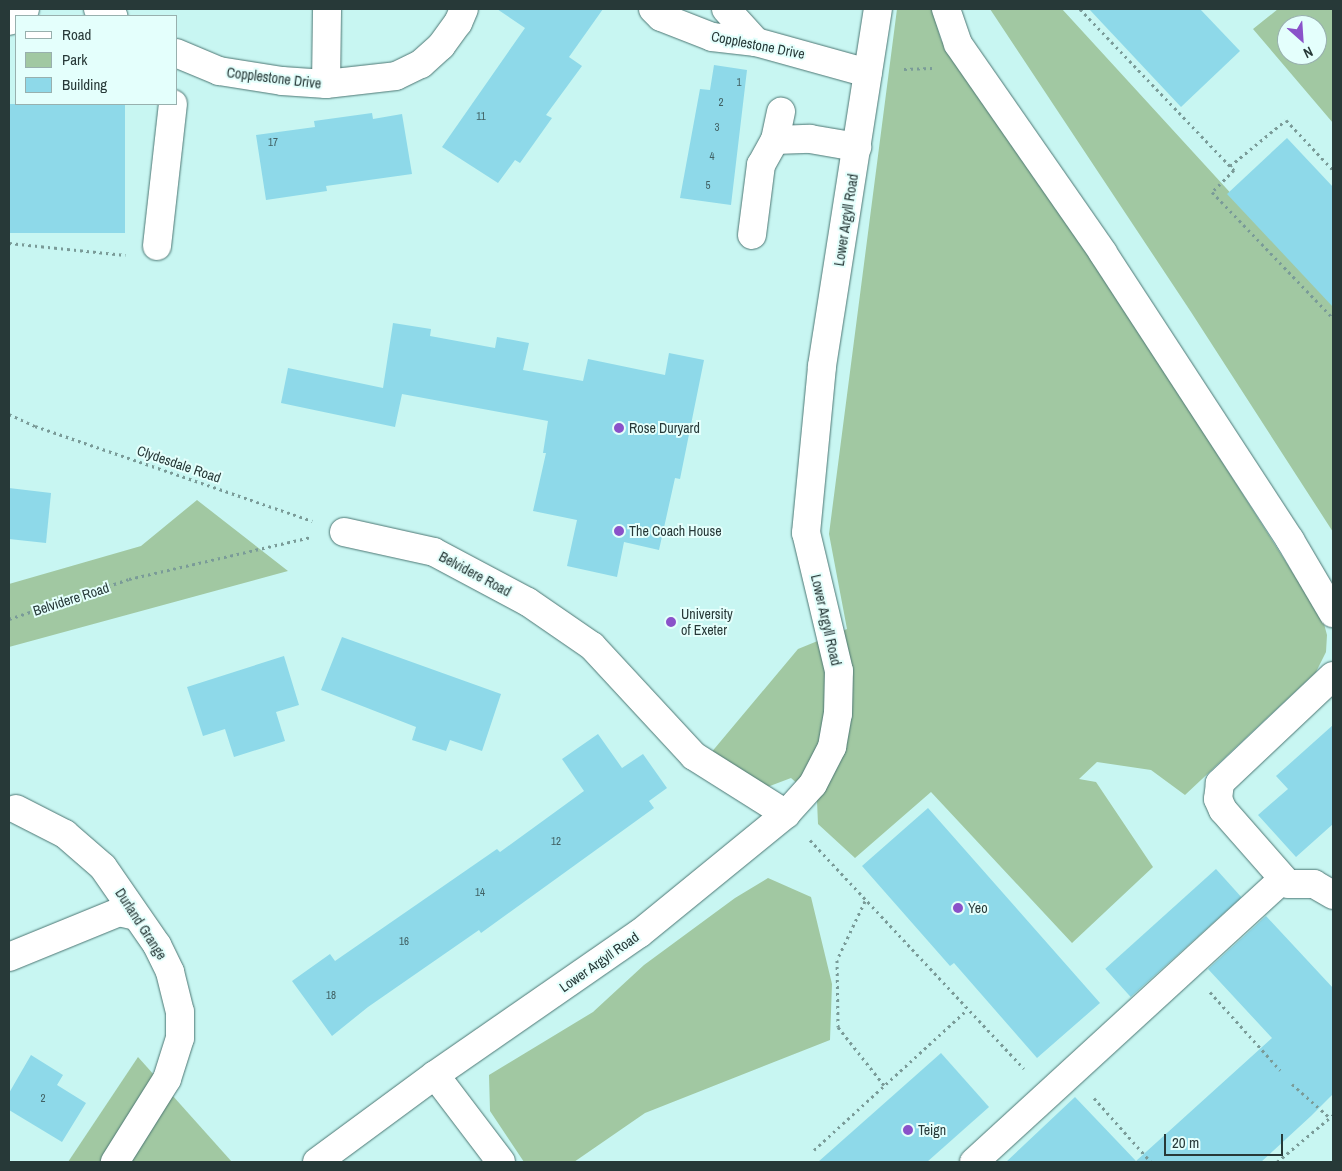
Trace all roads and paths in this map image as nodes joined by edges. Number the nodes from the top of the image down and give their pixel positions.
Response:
1 (98, 9) edge
2 (326, 9) edge
3 (464, 9) edge
4 (653, 9) edge
5 (726, 9) edge
6 (878, 9) edge
7 (946, 9) edge
8 (1080, 9) edge
9 (111, 15) edge
10 (756, 42) junction
11 (178, 62) edge
12 (975, 66) junction
13 (868, 73) junction
14 (326, 84) junction
15 (173, 105) edge
16 (781, 112) dead end
17 (775, 140) junction
18 (857, 148) junction
19 (1230, 166) junction
20 (1333, 170) edge
21 (752, 235) dead end
22 (9, 243) edge
23 (158, 246) joint
24 (1333, 318) edge
25 (9, 414) edge
26 (344, 532) junction
27 (1333, 613) edge
28 (9, 619) edge
29 (1333, 676) edge
30 (16, 809) dead end
31 (786, 814) junction
32 (1282, 879) junction
33 (1333, 895) edge
34 (865, 902) junction
35 (136, 916) junction
36 (9, 957) edge
37 (1188, 967) junction
38 (967, 1010) junction
39 (1280, 1070) dead end
40 (435, 1075) junction
41 (1292, 1084) dead end
42 (884, 1085) junction
43 (1050, 1096) junction
44 (1098, 1103) dead end
45 (1332, 1117) edge
46 (814, 1150) dead end
47 (115, 1162) edge
48 (317, 1162) edge
49 (501, 1162) edge
50 (974, 1162) edge
51 (1151, 1162) edge
52 (1277, 1162) edge

1 - 9 street
2 - 14 street
3 - 14 street, Copplestone Drive
4 - 10 street, Copplestone Drive
5 - 10 street
6 - 13 street, Lower Argyll Road
7 - 12 street
8 - 19 path
10 - 13 street, Copplestone Drive
11 - 14 street, Copplestone Drive
12 - 13 path
12 - 27 street
13 - 18 street, Lower Argyll Road
15 - 23 street
16 - 17 street
17 - 18 street
17 - 21 street
18 - 31 street, Lower Argyll Road
19 - 20 path
19 - 24 path
22 - 23 path
25 - 26 path, Clydesdale Road
26 - 28 path, Belvidere Road
26 - 31 street, Belvidere Road
29 - 32 street
30 - 35 street, Durland Grange
31 - 34 path
31 - 40 street, Lower Argyll Road
32 - 33 street
32 - 37 street
34 - 38 path
34 - 42 path
35 - 36 street
35 - 47 street, Durland Grange
37 - 39 path
37 - 43 street
38 - 42 path
38 - 43 path
40 - 48 street, Lower Argyll Road
40 - 49 street
41 - 45 path
42 - 46 path
43 - 50 street
44 - 51 path
45 - 52 path

